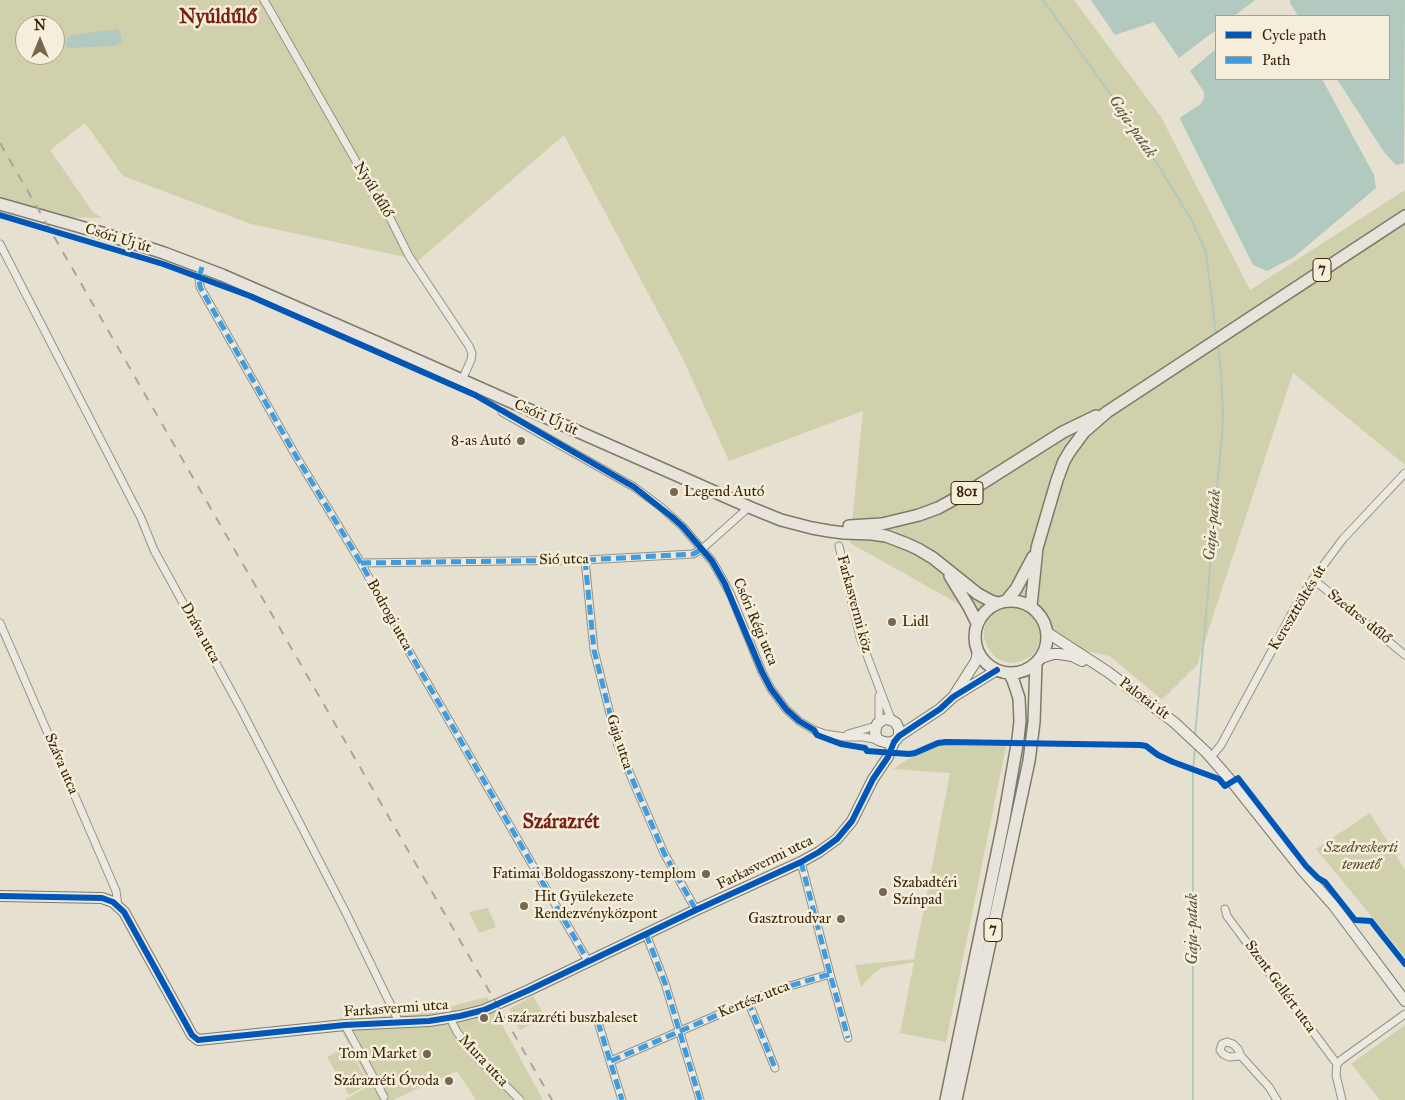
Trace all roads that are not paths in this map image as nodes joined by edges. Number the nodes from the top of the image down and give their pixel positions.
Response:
1 (264, 0) edge
2 (0, 204) edge
3 (1405, 216) edge
4 (0, 244) edge
5 (202, 267) junction
6 (462, 380) junction
7 (502, 412) dead end
8 (1107, 412) junction
9 (1405, 473) edge
10 (749, 507) junction
11 (812, 528) junction
12 (839, 546) dead end
13 (1037, 548) junction
14 (702, 549) junction
15 (586, 560) junction
16 (361, 563) junction
17 (946, 570) junction
18 (1313, 579) junction
19 (1002, 602) junction
20 (1031, 606) junction
21 (0, 623) edge
22 (977, 623) junction
23 (1048, 632) junction
24 (978, 652) junction
25 (1405, 655) edge
26 (1039, 660) junction
27 (1003, 672) junction
28 (1108, 672) junction
29 (879, 690) junction
30 (953, 697) junction
31 (923, 719) junction
32 (893, 721) junction
33 (878, 724) junction
34 (838, 736) junction
35 (898, 737) junction
36 (880, 741) junction
37 (1209, 755) junction
38 (881, 766) junction
39 (802, 862) junction
40 (0, 896) edge
41 (118, 906) junction
42 (1225, 909) dead end
43 (696, 910) junction
44 (646, 934) junction
45 (588, 961) junction
46 (830, 974) junction
47 (748, 1001) junction
48 (1405, 1001) edge
49 (1405, 1014) edge
50 (450, 1018) junction
51 (399, 1022) junction
52 (598, 1022) dead end
53 (346, 1025) junction
54 (680, 1031) junction
55 (848, 1038) dead end
56 (1241, 1056) dead end
57 (611, 1061) junction
58 (1337, 1064) junction
59 (775, 1068) dead end
60 (384, 1098) dead end
61 (520, 1100) edge
62 (622, 1100) edge
63 (700, 1100) edge
64 (946, 1100) edge
65 (956, 1100) edge
66 (1277, 1100) edge
67 (1342, 1100) edge

1 - 6 street, Nyúl dűlő
2 - 5 main road, Csóri Új út / 801
3 - 8 main road, 7
4 - 51 street, Dráva utca
5 - 6 main road, Csóri Új út / 801
5 - 16 street, Bodrogi utca
6 - 10 main road, Csóri Új út / 801
7 - 14 street, Csóri Régi utca
8 - 11 main road, 801
8 - 13 main road, 7
9 - 18 street, Kereszttöltés út
10 - 11 main road, Csóri Új út / 801
10 - 14 street, Sió utca
11 - 17 main road, 801
12 - 29 street, Farkasvermi köz
13 - 19 main road, 7
13 - 20 main road, 7
14 - 15 street, Sió utca
14 - 34 street, Csóri Régi utca
15 - 16 street, Sió utca
15 - 43 street, Gaja utca
16 - 45 street, Bodrogi utca
17 - 19 main road, 801
17 - 22 main road, 801
18 - 25 street, Szedres dűlő
18 - 37 street, Kereszttöltés út
19 - 20 main road
19 - 22 main road, 7
20 - 23 main road
21 - 41 street, Száva utca
22 - 24 main road
23 - 26 main road, 7
23 - 28 street, Palotai út
24 - 27 main road, 7
24 - 30 street
26 - 27 main road
26 - 28 street, Palotai út
26 - 65 main road, 7
27 - 30 street
27 - 64 main road, 7
28 - 37 street, Palotai út
29 - 32 street, Farkasvermi köz
29 - 33 street, Farkasvermi köz
30 - 31 street
31 - 32 street
31 - 35 street
32 - 33 street
32 - 35 street
33 - 34 street, Csóri Régi utca
33 - 36 street
34 - 36 street, Csóri Régi utca
35 - 36 street
35 - 38 street, Farkasvermi utca
36 - 38 street, Farkasvermi utca
37 - 48 street
38 - 39 street, Farkasvermi utca
39 - 43 street, Farkasvermi utca
39 - 46 street
40 - 41 street
41 - 53 street, Farkasvermi utca
42 - 58 street, Szent Gellért utca
43 - 44 street, Farkasvermi utca
44 - 45 street, Farkasvermi utca
44 - 54 street
45 - 50 street, Farkasvermi utca
46 - 47 street, Kertész utca
46 - 55 street
47 - 54 street, Kertész utca
47 - 59 street
49 - 58 street
50 - 51 street, Farkasvermi utca
50 - 61 street, Mura utca
51 - 53 street, Farkasvermi utca
52 - 57 street
53 - 60 street
54 - 57 street, Kertész utca
54 - 63 street
56 - 66 street
57 - 62 street
58 - 67 street

